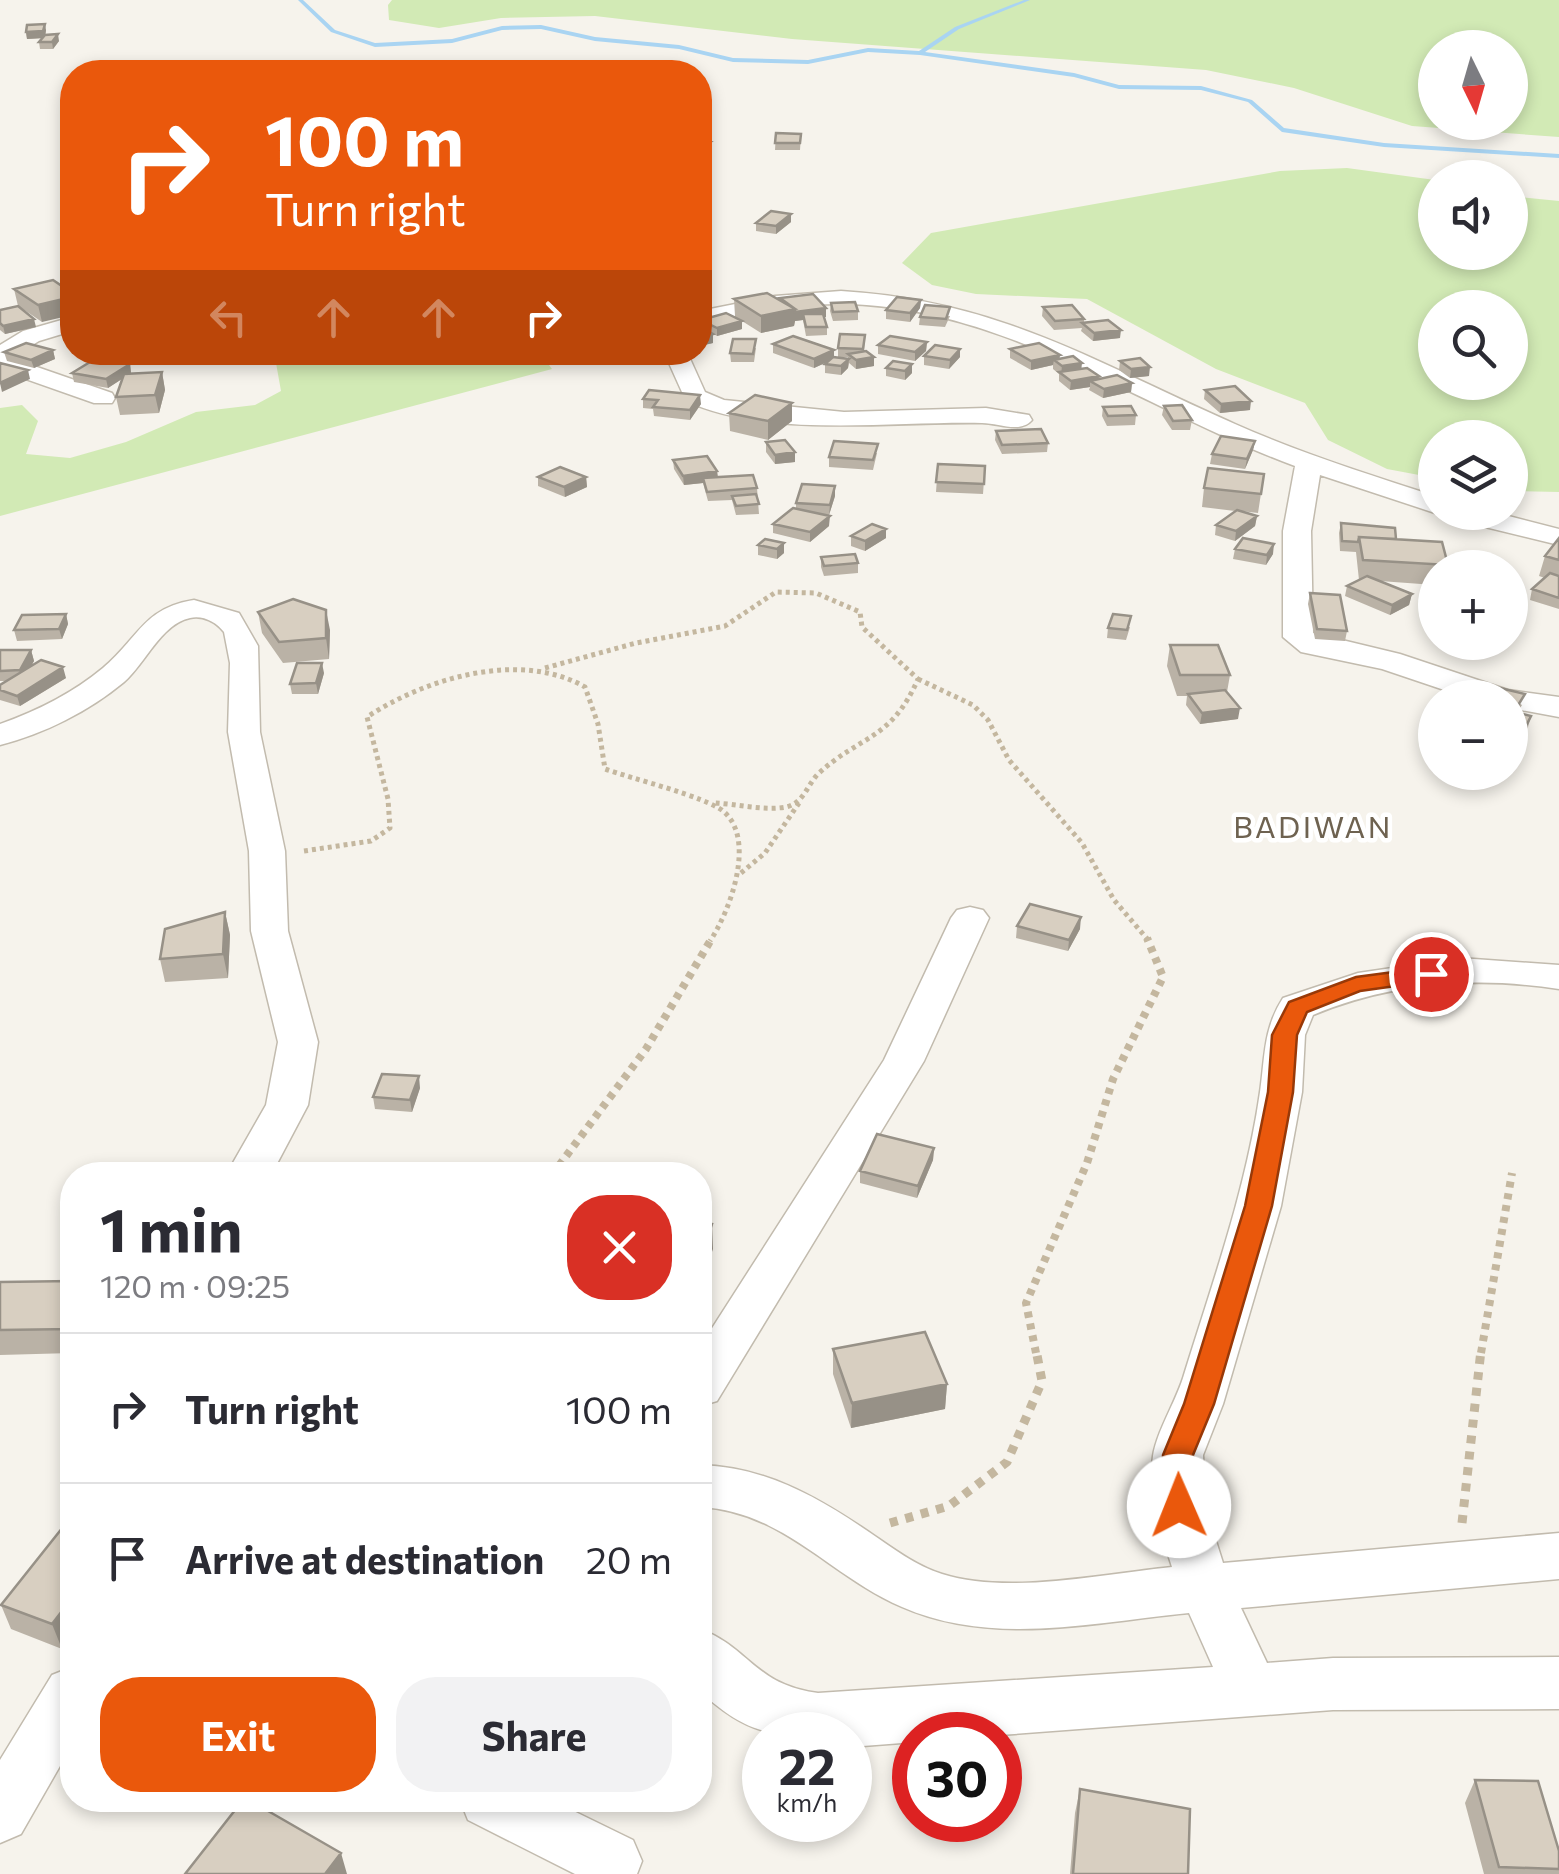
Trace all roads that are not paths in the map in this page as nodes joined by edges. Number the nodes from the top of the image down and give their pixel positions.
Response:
1 (712, 315) edge
2 (60, 328) edge
3 (0, 359) edge
4 (681, 365) edge
5 (102, 398) dead end
6 (1020, 420) dead end
7 (1309, 460) junction
8 (1418, 499) edge
9 (1528, 530) edge
10 (1559, 538) edge
11 (1446, 680) edge
12 (1528, 702) edge
13 (1559, 707) edge
14 (0, 735) edge
15 (970, 918) dead end
16 (1559, 977) edge
17 (256, 1162) edge
18 (712, 1369) edge
19 (712, 1487) edge
20 (1559, 1556) edge
21 (1204, 1586) junction
22 (712, 1665) edge
23 (1559, 1683) edge
24 (1251, 1690) junction
25 (60, 1713) edge
26 (513, 1812) edge
27 (0, 1814) edge
28 (612, 1861) dead end

1 - 7 street
2 - 3 street
3 - 5 street
4 - 6 street
7 - 8 street
7 - 11 street
9 - 10 street
12 - 13 street
14 - 17 street
15 - 18 street
16 - 21 street
19 - 21 street
20 - 21 street
21 - 24 street
22 - 24 street
23 - 24 street
25 - 27 street
26 - 28 street

